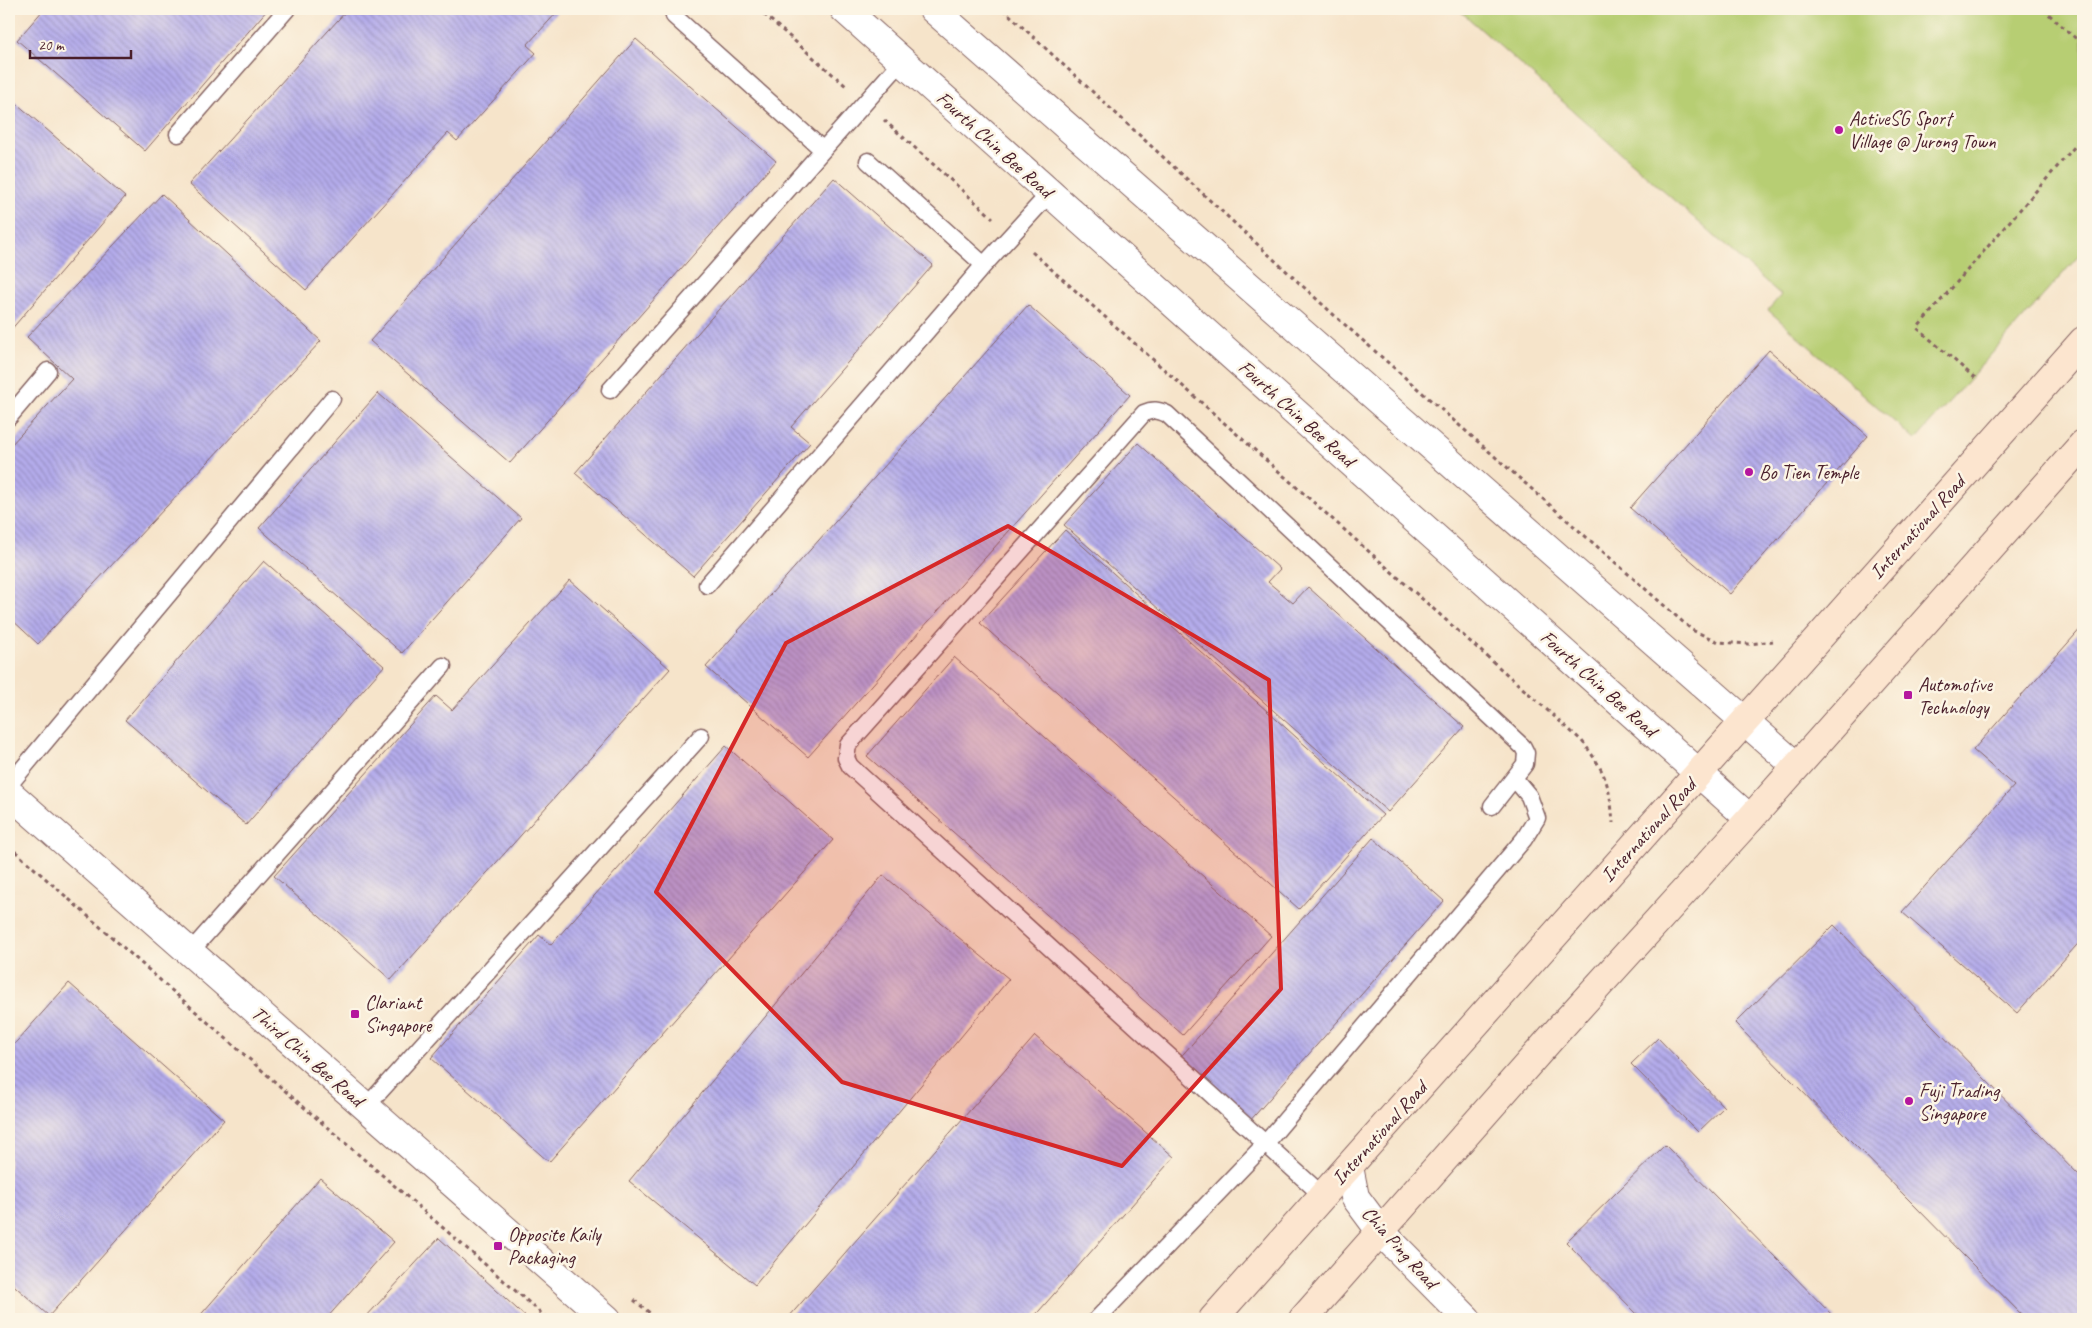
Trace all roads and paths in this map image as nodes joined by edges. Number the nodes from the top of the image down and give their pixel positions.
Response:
1 (286, 9) edge
2 (758, 9) edge
3 (844, 9) edge
4 (933, 9) edge
5 (1002, 9) edge
6 (2042, 9) edge
7 (674, 16) dead end
8 (2083, 44) edge
9 (902, 61) junction
10 (864, 103) junction
11 (178, 134) dead end
12 (2083, 138) edge
13 (823, 150) junction
14 (868, 161) dead end
15 (1050, 193) junction
16 (1012, 234) junction
17 (984, 264) junction
18 (2083, 341) edge
19 (48, 371) dead end
20 (1975, 378) dead end
21 (610, 390) dead end
22 (332, 399) dead end
23 (9, 417) edge
24 (2083, 444) edge
25 (707, 585) dead end
26 (1776, 640) dead end
27 (443, 666) dead end
28 (1745, 720) junction
29 (701, 736) dead end
30 (1796, 766) junction
31 (1698, 773) junction
32 (1514, 778) junction
33 (9, 785) edge
34 (9, 793) edge
35 (1492, 806) dead end
36 (1750, 819) junction
37 (1614, 829) dead end
38 (9, 846) edge
39 (190, 952) junction
40 (366, 1107) junction
41 (1265, 1144) junction
42 (1349, 1167) junction
43 (1322, 1196) junction
44 (1381, 1232) junction
45 (548, 1319) edge
46 (607, 1319) edge
47 (1097, 1319) edge
48 (1213, 1319) edge
49 (1303, 1319) edge
50 (1467, 1319) edge

1 - 11 lane
2 - 10 path
3 - 9 street, Fourth Chin Bee Road
4 - 28 street
5 - 26 path
6 - 8 path
7 - 13 lane
9 - 10 lane
9 - 15 street, Fourth Chin Bee Road
10 - 13 lane
10 - 16 path
12 - 20 path
13 - 21 lane
14 - 17 lane
15 - 16 lane
15 - 31 street, Fourth Chin Bee Road
16 - 17 lane
16 - 37 path
17 - 25 lane
18 - 28 main road, International Road
19 - 23 lane
22 - 33 lane
24 - 30 main road
27 - 39 lane
28 - 30 street
28 - 31 main road, International Road
29 - 40 lane
30 - 36 main road
31 - 36 street, Fourth Chin Bee Road
31 - 42 main road, International Road
32 - 35 lane
32 - 41 lane
32 - 41 lane
34 - 39 street, Third Chin Bee Road
36 - 44 main road
38 - 45 path
39 - 40 street, Third Chin Bee Road
40 - 46 street, Third Chin Bee Road
41 - 43 lane
41 - 47 lane
42 - 43 main road, International Road
42 - 44 street, Chia Ping Road
43 - 48 main road, International Road
44 - 49 main road
44 - 50 street, Chia Ping Road

